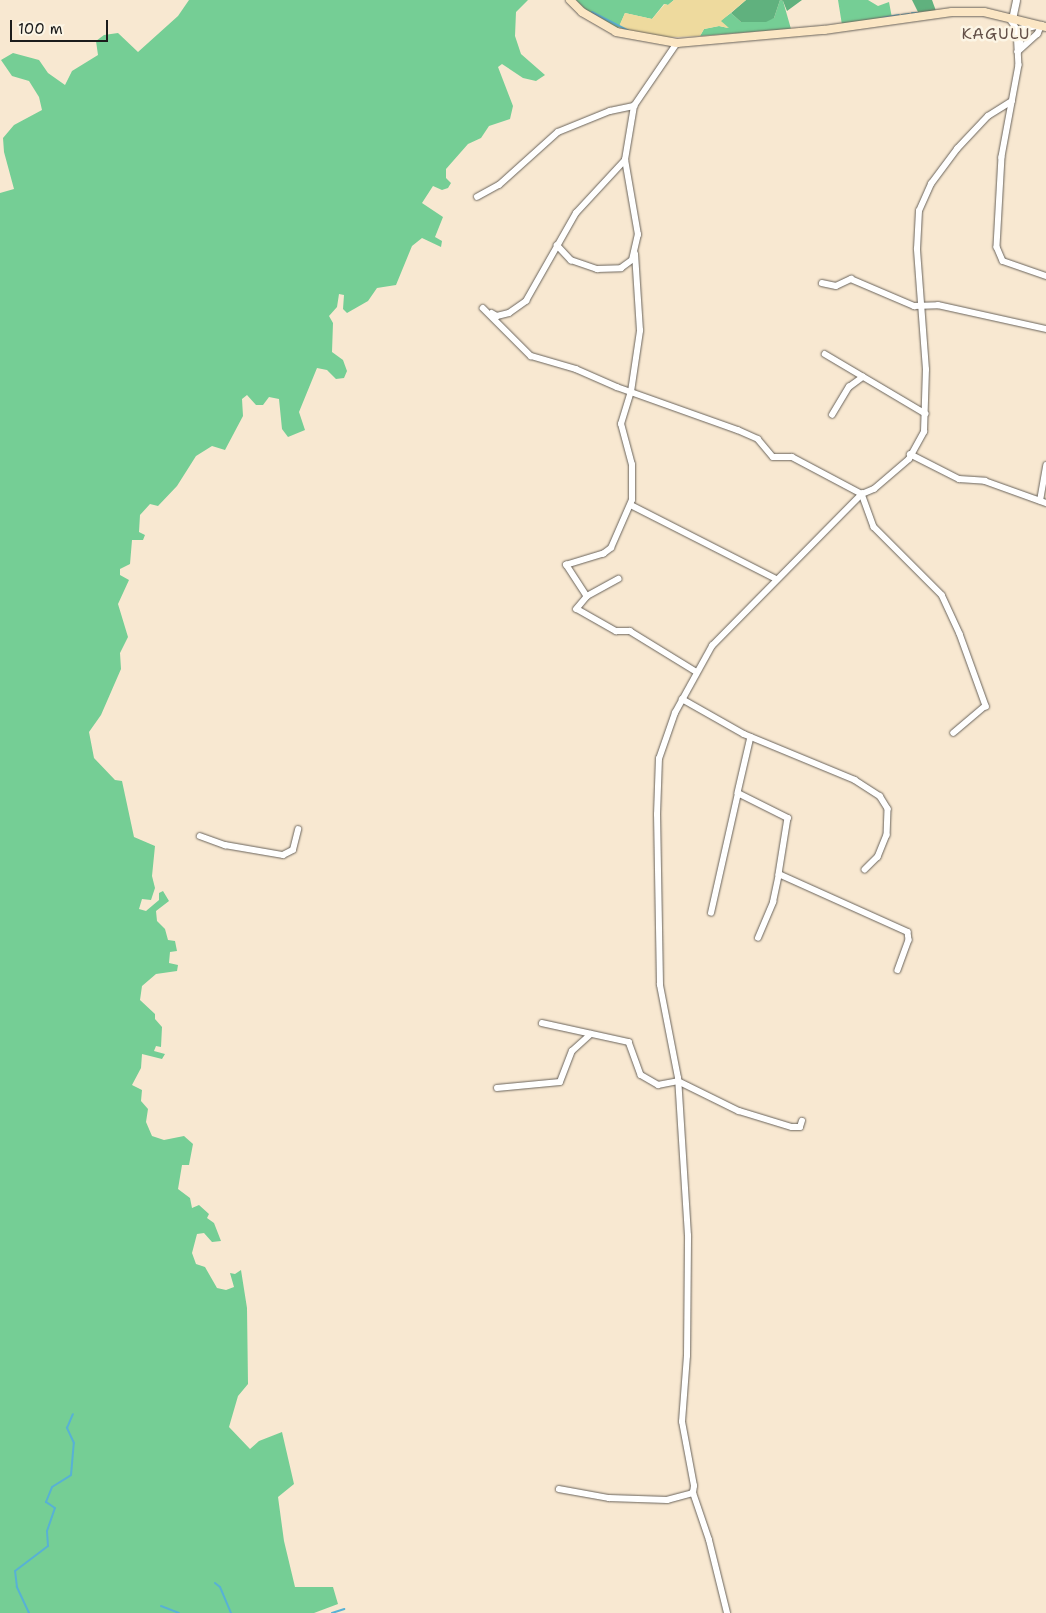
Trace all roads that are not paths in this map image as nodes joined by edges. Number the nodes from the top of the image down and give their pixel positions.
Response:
1 (570, 0) edge
2 (1016, 0) edge
3 (1011, 19) junction
4 (1044, 26) edge
5 (677, 43) junction
6 (1018, 52) junction
7 (1012, 101) junction
8 (634, 106) junction
9 (626, 160) junction
10 (477, 197) dead end
11 (558, 245) junction
12 (635, 254) junction
13 (1046, 276) edge
14 (822, 283) dead end
15 (921, 304) junction
16 (1046, 329) edge
17 (826, 354) dead end
18 (863, 377) junction
19 (631, 392) junction
20 (926, 414) junction
21 (832, 416) dead end
22 (910, 454) junction
23 (1046, 466) edge
24 (862, 494) junction
25 (1043, 502) edge
26 (631, 505) junction
27 (619, 579) dead end
28 (776, 579) junction
29 (587, 597) junction
30 (696, 670) junction
31 (682, 699) junction
32 (954, 733) dead end
33 (751, 737) junction
34 (738, 793) junction
35 (298, 830) dead end
36 (200, 836) dead end
37 (865, 870) dead end
38 (779, 874) junction
39 (711, 912) dead end
40 (758, 938) dead end
41 (898, 970) dead end
42 (542, 1023) dead end
43 (591, 1034) junction
44 (678, 1082) junction
45 (497, 1088) dead end
46 (802, 1121) dead end
47 (559, 1489) dead end
48 (693, 1493) junction
49 (727, 1613) edge

1 - 5 main road
2 - 3 street
3 - 4 main road
3 - 5 main road
3 - 6 street
4 - 6 street
4 - 6 street
5 - 8 street
6 - 7 street
7 - 13 street
7 - 15 street
8 - 9 street
8 - 10 street
9 - 11 street
9 - 12 street
11 - 12 street
11 - 19 street
12 - 19 street
14 - 15 street
15 - 16 street
15 - 20 street
17 - 18 street
18 - 20 street
18 - 21 street
19 - 24 street
19 - 26 street
20 - 22 street
22 - 24 street
22 - 25 street
23 - 25 street
24 - 28 street
24 - 32 street
26 - 28 street
26 - 29 street
27 - 29 street
28 - 30 street
29 - 30 street
30 - 31 street
31 - 33 street
31 - 44 street
33 - 34 street
33 - 37 street
34 - 38 street
34 - 39 street
35 - 36 street
38 - 40 street
38 - 41 street
42 - 43 street
43 - 44 street
43 - 45 street
44 - 46 street
44 - 48 street
47 - 48 street
48 - 49 street

